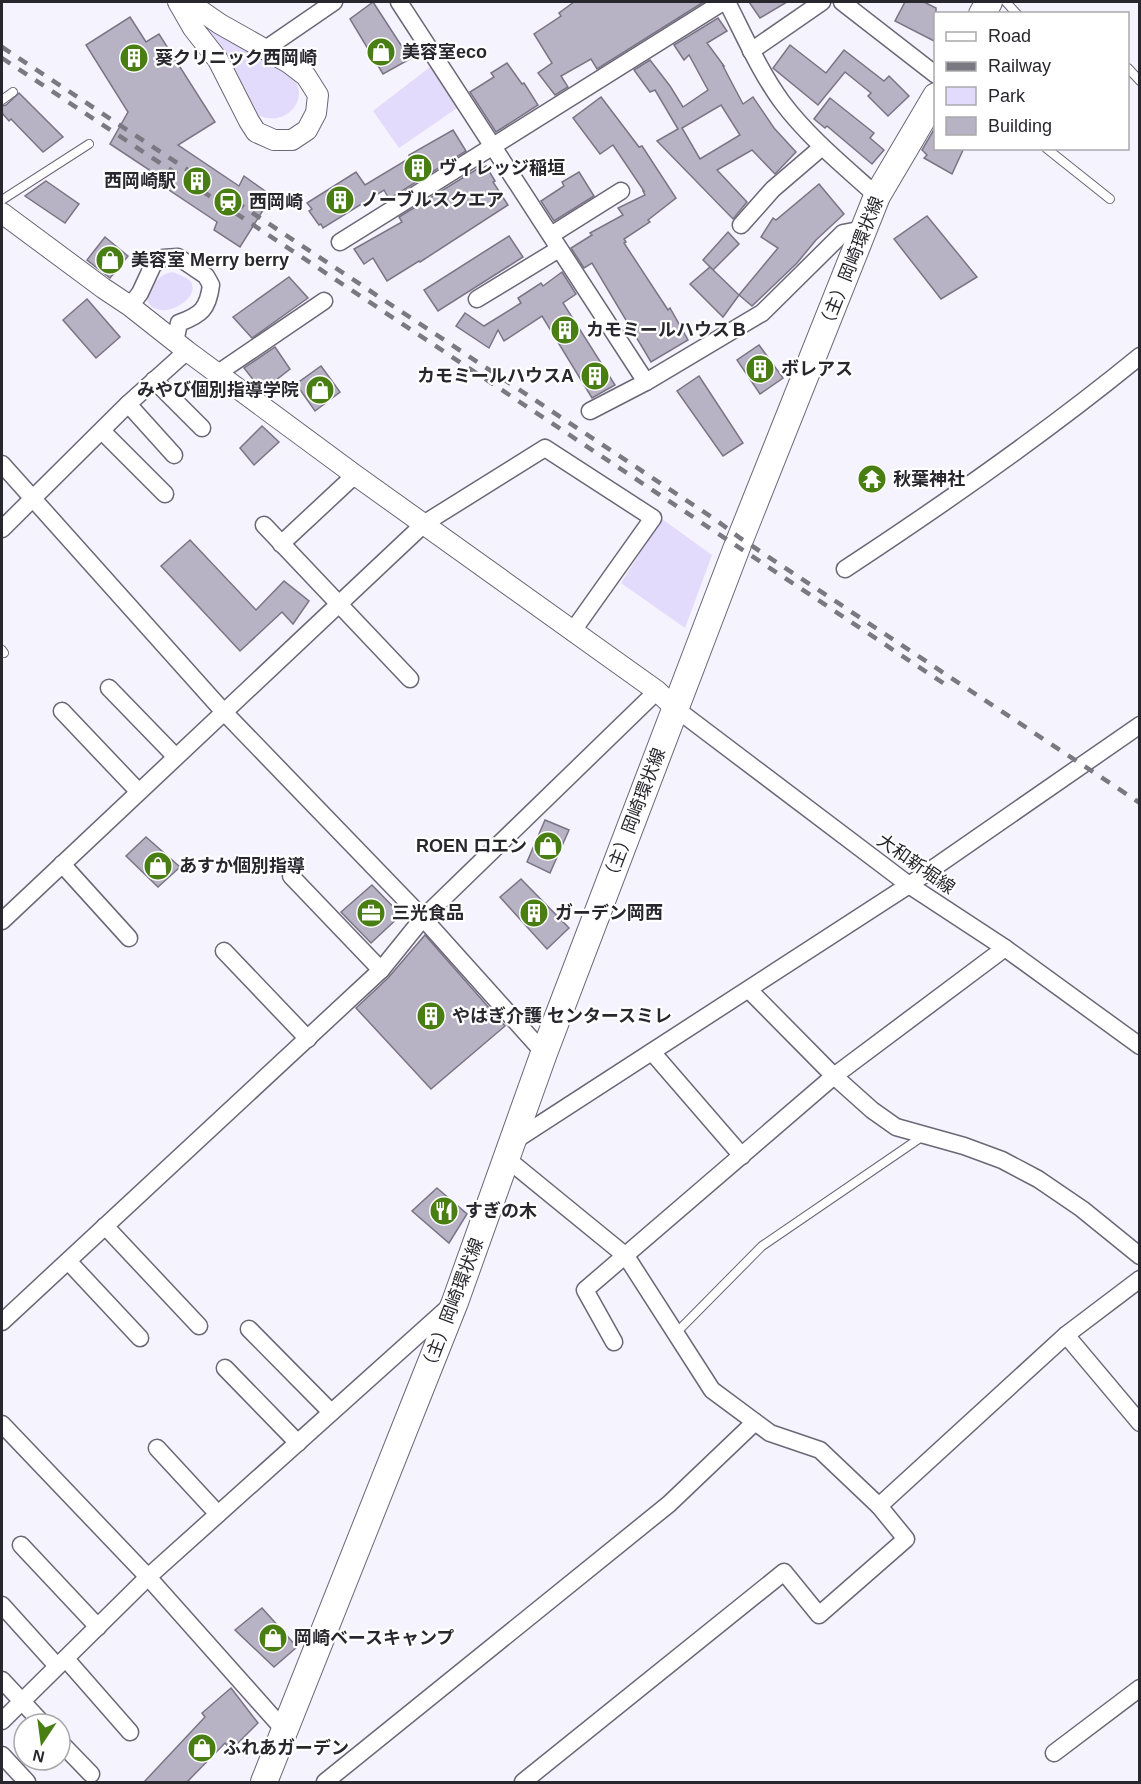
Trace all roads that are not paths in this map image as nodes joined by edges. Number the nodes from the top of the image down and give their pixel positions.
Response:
1 (178, 2) edge
2 (188, 2) edge
3 (334, 2) edge
4 (399, 2) edge
5 (725, 2) edge
6 (822, 2) edge
7 (843, 2) edge
8 (264, 50) junction
9 (751, 51) junction
10 (1129, 69) edge
11 (934, 73) edge
12 (1140, 81) edge
13 (13, 92) dead end
14 (934, 99) edge
15 (2, 100) edge
16 (89, 144) dead end
17 (822, 147) junction
18 (493, 148) junction
19 (1049, 150) edge
20 (621, 190) dead end
21 (877, 196) junction
22 (1110, 199) dead end
23 (2, 200) edge
24 (2, 213) edge
25 (741, 225) dead end
26 (864, 229) junction
27 (340, 242) dead end
28 (555, 242) junction
29 (477, 298) dead end
30 (324, 301) dead end
31 (130, 306) junction
32 (181, 347) junction
33 (1140, 356) edge
34 (218, 373) junction
35 (154, 380) junction
36 (646, 382) junction
37 (128, 404) junction
38 (590, 411) dead end
39 (202, 428) dead end
40 (102, 431) junction
41 (174, 454) dead end
42 (2, 464) edge
43 (355, 475) junction
44 (165, 494) dead end
45 (31, 499) junction
46 (425, 523) junction
47 (264, 525) dead end
48 (2, 529) edge
49 (281, 544) junction
50 (845, 569) dead end
51 (339, 605) junction
52 (572, 632) junction
53 (410, 679) dead end
54 (109, 688) dead end
55 (666, 700) junction
56 (62, 711) dead end
57 (223, 711) junction
58 (1140, 725) edge
59 (175, 756) junction
60 (138, 791) junction
61 (62, 864) junction
62 (291, 876) dead end
63 (909, 885) junction
64 (423, 918) junction
65 (2, 921) edge
66 (129, 938) dead end
67 (1005, 948) junction
68 (224, 951) dead end
69 (381, 970) junction
70 (749, 990) junction
71 (308, 1039) junction
72 (1140, 1046) edge
73 (652, 1052) junction
74 (544, 1053) junction
75 (834, 1076) junction
76 (925, 1135) junction
77 (508, 1151) junction
78 (742, 1156) junction
79 (105, 1226) junction
80 (626, 1256) junction
81 (1140, 1256) edge
82 (69, 1261) junction
83 (1140, 1279) edge
84 (455, 1302) junction
85 (2, 1322) edge
86 (199, 1326) dead end
87 (249, 1329) dead end
88 (676, 1333) junction
89 (1066, 1335) junction
90 (140, 1338) dead end
91 (614, 1342) dead end
92 (225, 1368) dead end
93 (331, 1412) junction
94 (755, 1422) junction
95 (1140, 1423) edge
96 (2, 1424) edge
97 (298, 1443) junction
98 (157, 1448) dead end
99 (879, 1506) junction
100 (218, 1514) junction
101 (21, 1545) dead end
102 (148, 1577) junction
103 (2, 1605) edge
104 (98, 1627) junction
105 (61, 1663) junction
106 (2, 1680) edge
107 (1140, 1688) edge
108 (21, 1702) junction
109 (31, 1712) edge
110 (2, 1721) edge
111 (285, 1731) junction
112 (130, 1732) dead end
113 (1054, 1753) dead end
114 (72, 1754) edge
115 (2, 1755) edge
116 (91, 1774) dead end
117 (27, 1782) edge
118 (264, 1782) edge
119 (325, 1782) edge
120 (523, 1782) edge

1 - 8 street
2 - 8 street
3 - 8 street
4 - 18 street
5 - 9 street
5 - 18 street
6 - 9 street
7 - 11 street
9 - 17 street
10 - 12 lane
13 - 15 lane
14 - 21 main road, （主）岡崎環状線
16 - 23 lane
17 - 21 street
17 - 25 street
18 - 27 street
18 - 28 street
19 - 22 lane
20 - 28 street
21 - 26 main road, （主）岡崎環状線
24 - 31 street
26 - 36 street
26 - 55 main road, （主）岡崎環状線
28 - 29 street
28 - 36 street
30 - 34 street
31 - 32 street
31 - 32 street
32 - 34 street
32 - 35 street
33 - 50 street
34 - 43 street
35 - 37 street
35 - 39 street
36 - 38 street
37 - 40 street
37 - 41 street
40 - 44 street
40 - 45 street
42 - 45 street
43 - 46 street
43 - 49 street
45 - 48 street
45 - 57 street
46 - 51 street
46 - 52 street
46 - 52 street
47 - 49 street
49 - 51 street
51 - 53 street
51 - 57 street
52 - 55 street
54 - 59 street
55 - 63 street, 大和新堀線
55 - 64 street
55 - 74 main road, （主）岡崎環状線
56 - 60 street
57 - 59 street
57 - 64 street
58 - 63 street
59 - 60 street
60 - 61 street
61 - 65 street
61 - 66 street
62 - 69 street
63 - 67 street, 大和新堀線
63 - 70 street
64 - 69 street
64 - 74 street
67 - 72 street, 大和新堀線
67 - 75 street
68 - 71 street
69 - 71 street
70 - 73 street
70 - 75 street
71 - 79 street
73 - 77 street
73 - 78 street
74 - 77 main road, （主）岡崎環状線
75 - 76 street
75 - 78 street
76 - 81 street
76 - 88 lane
77 - 80 street
77 - 84 main road, （主）岡崎環状線
78 - 80 street
79 - 82 street
79 - 86 street
80 - 88 street
80 - 91 street
82 - 85 street
82 - 90 street
83 - 89 street
84 - 93 street
84 - 111 main road, （主）岡崎環状線
87 - 93 street
88 - 94 street
89 - 95 street
89 - 99 street
92 - 97 street
93 - 97 street
94 - 99 street
94 - 119 street
96 - 102 street
97 - 100 street
98 - 100 street
99 - 120 street
100 - 102 street
101 - 104 street
102 - 104 street
102 - 111 street
103 - 105 street
104 - 105 street
105 - 108 street
105 - 112 street
106 - 108 street
107 - 113 street
108 - 109 street
108 - 110 street
111 - 118 main road, （主）岡崎環状線
114 - 116 street
115 - 117 street

